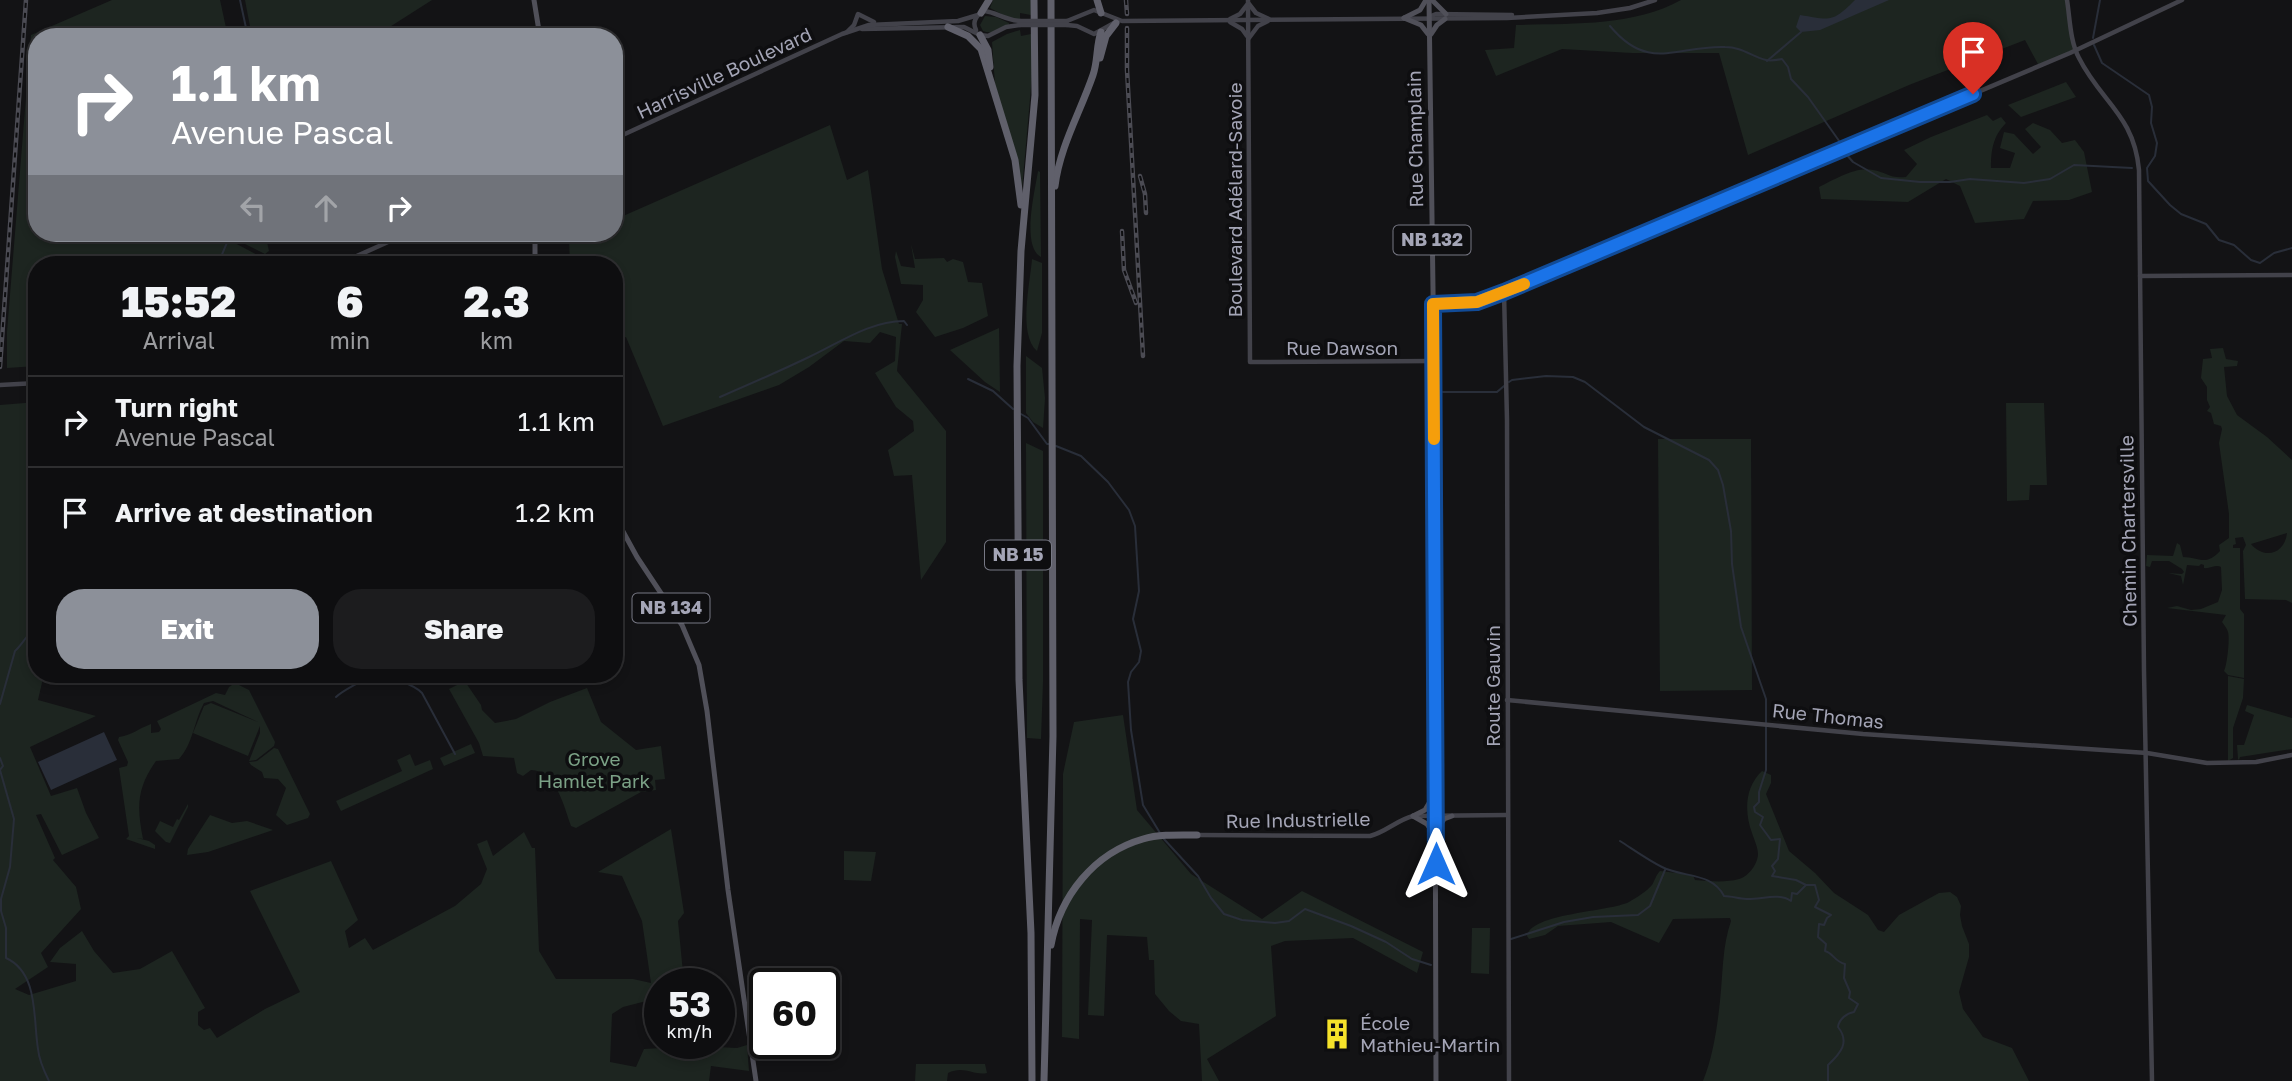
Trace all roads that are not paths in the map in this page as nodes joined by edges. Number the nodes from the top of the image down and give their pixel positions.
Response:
1 (534, 0) edge
2 (989, 0) edge
3 (1034, 0) edge
4 (1051, 0) edge
5 (1097, 0) edge
6 (1429, 0) edge
7 (1655, 0) edge
8 (2067, 0) edge
9 (2182, 0) edge
10 (1248, 2) edge
11 (1101, 13) junction
12 (979, 14) junction
13 (1429, 17) junction
14 (1445, 17) junction
15 (1405, 18) junction
16 (1226, 20) junction
17 (1246, 20) junction
18 (1270, 20) junction
19 (1119, 22) junction
20 (1020, 23) junction
21 (1067, 23) junction
22 (881, 24) junction
23 (948, 27) junction
24 (539, 28) edge
25 (862, 28) junction
26 (1101, 32) junction
27 (846, 33) junction
28 (979, 34) junction
29 (1429, 37) junction
30 (1248, 38) junction
31 (2075, 51) junction
32 (1095, 72) junction
33 (991, 81) junction
34 (623, 135) edge
35 (388, 242) edge
36 (1021, 251) junction
37 (357, 256) edge
38 (1052, 260) junction
39 (2292, 275) edge
40 (2140, 276) junction
41 (1504, 292) junction
42 (1433, 304) junction
43 (1250, 362) joint
44 (1434, 362) junction
45 (28, 384) edge
46 (0, 385) edge
47 (623, 532) edge
48 (1507, 700) junction
49 (2147, 754) junction
50 (2292, 755) edge
51 (1436, 790) junction
52 (1507, 815) junction
53 (1413, 816) junction
54 (1436, 816) junction
55 (1452, 816) junction
56 (1197, 835) joint
57 (1436, 838) junction
58 (1046, 969) junction
59 (756, 1081) edge
60 (1031, 1081) edge
61 (1044, 1081) edge
62 (1436, 1081) edge
63 (1509, 1081) edge
64 (2152, 1081) edge

1 - 24 main road
2 - 12 highway
3 - 36 highway, NB 15
4 - 38 highway, NB 15
5 - 11 highway
6 - 13 main road, NB 132
6 - 14 main road
6 - 15 main road
7 - 14 street
8 - 31 street, Chemin Chartersville
9 - 31 street
10 - 16 street
10 - 17 street, Boulevard Adélard-Savoie
10 - 18 street
11 - 19 street
11 - 21 street
11 - 26 street
12 - 20 street
12 - 22 street
12 - 28 street
13 - 14 street
13 - 15 street
13 - 29 main road, NB 132
14 - 29 main road
15 - 18 street
15 - 29 main road
16 - 17 street
16 - 19 street
16 - 30 street
17 - 18 street
17 - 30 street, Boulevard Adélard-Savoie
18 - 30 street
19 - 26 street
19 - 32 highway
20 - 21 street, bridge
20 - 28 street
21 - 26 street
22 - 25 street
22 - 27 street
23 - 25 street
23 - 28 street
23 - 33 highway
25 - 27 street
26 - 32 highway
27 - 34 street, Harrisville Boulevard
28 - 33 highway
29 - 42 main road, Rue Champlain / NB 132
30 - 43 street, Boulevard Adélard-Savoie
31 - 40 street, Chemin Chartersville
31 - 41 street
32 - 38 highway
33 - 36 highway
35 - 37 street
36 - 60 highway, NB 15
38 - 58 highway, NB 15
39 - 40 street
40 - 49 street, Chemin Chartersville
41 - 42 street
41 - 48 street, Route Gauvin
42 - 44 main road, Rue Champlain / NB 132
43 - 44 street, Rue Dawson
44 - 51 main road, Rue Champlain / NB 132
45 - 46 street
47 - 59 main road, NB 134
48 - 49 street, Rue Thomas
48 - 52 street, Route Gauvin
49 - 50 street, Rue Thomas
49 - 64 street, Chemin Chartersville
51 - 53 main road
51 - 54 main road, Rue Champlain / NB 132
52 - 55 street, Rue Industrielle
52 - 63 street, Route Gauvin
53 - 54 street, Rue Industrielle
53 - 56 street, Rue Industrielle
53 - 57 main road
54 - 55 street, Rue Industrielle
54 - 57 main road, Rue Champlain / NB 132
55 - 57 main road
56 - 58 highway
57 - 62 main road, Rue Champlain / NB 132
58 - 61 highway, NB 15

